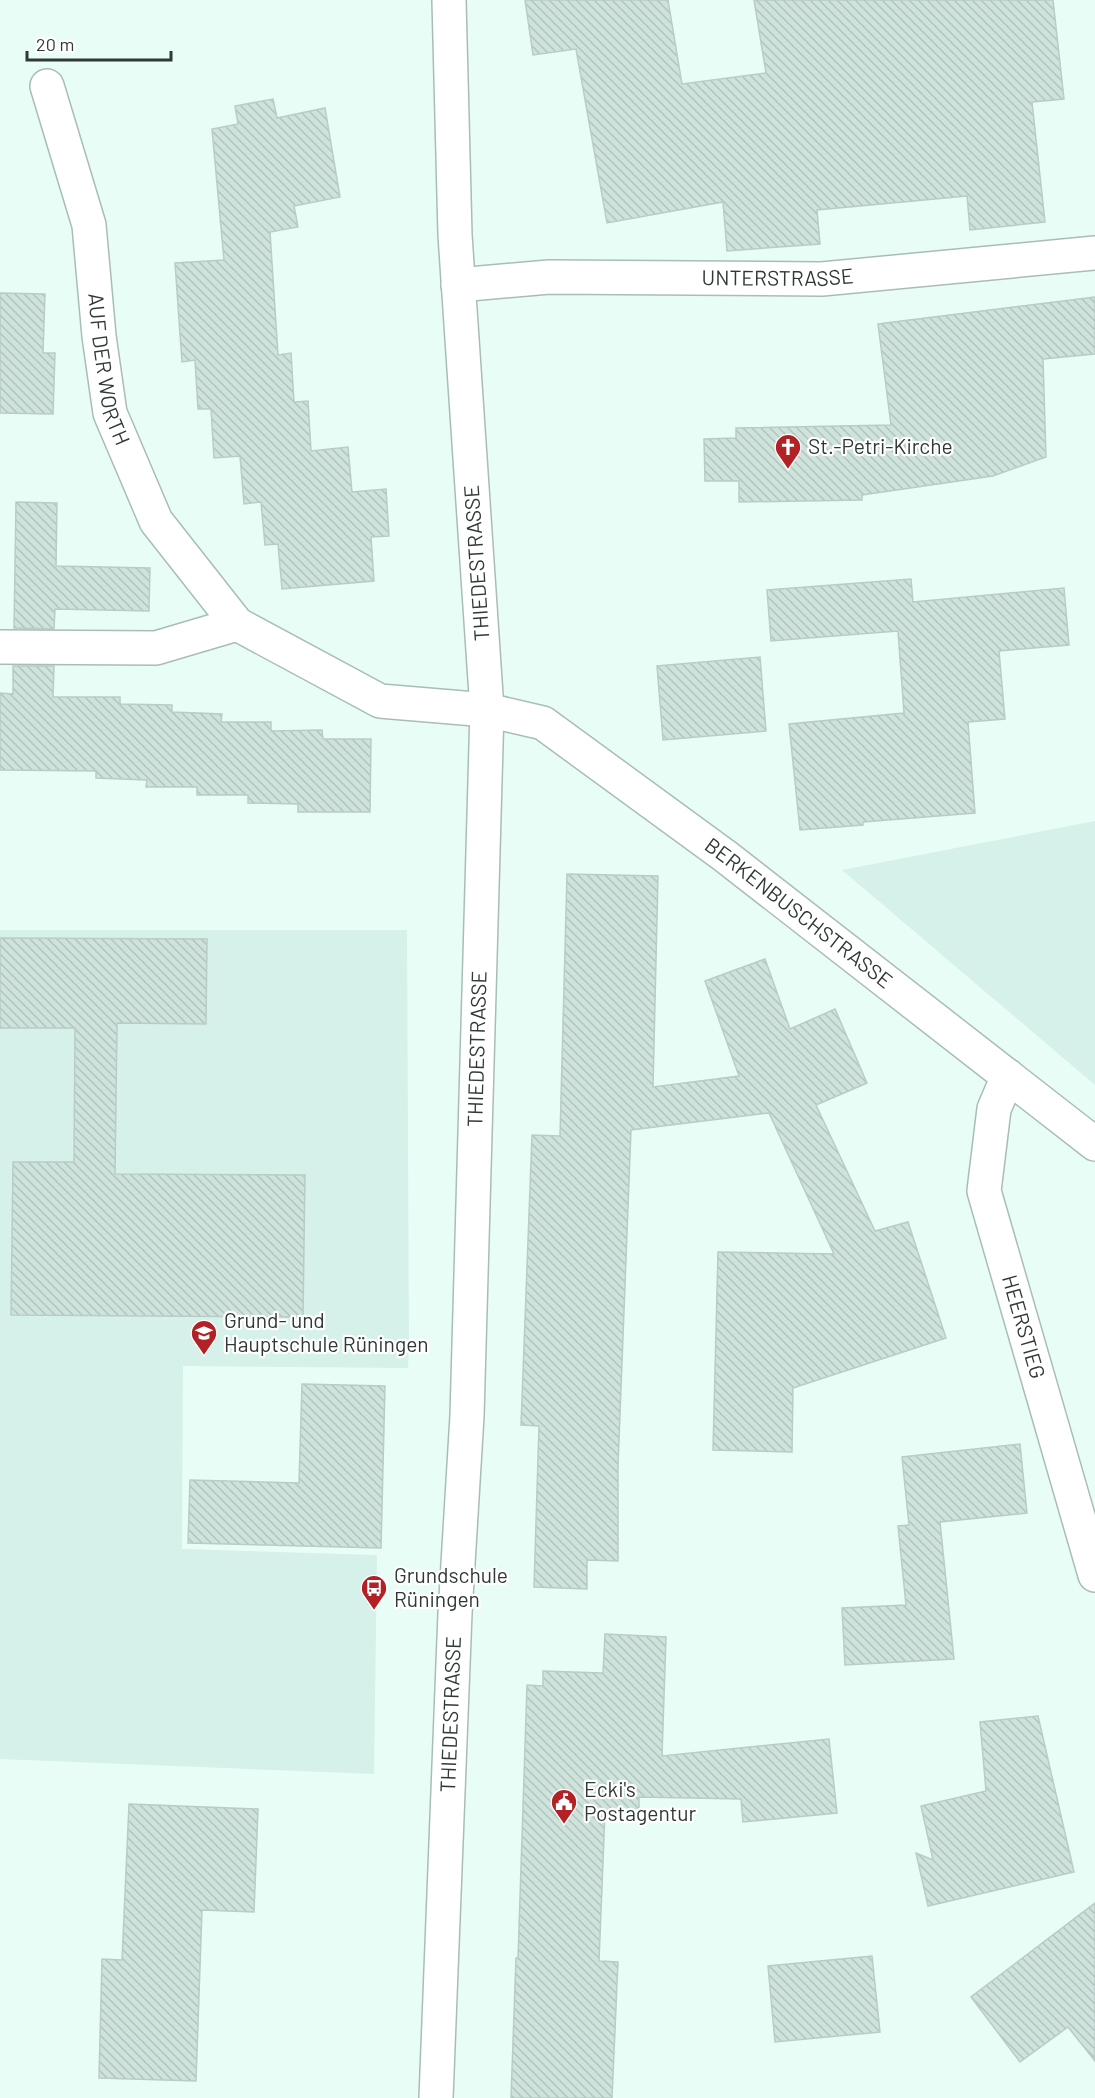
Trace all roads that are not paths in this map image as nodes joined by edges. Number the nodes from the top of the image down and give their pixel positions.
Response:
1 (449, 0) edge
2 (47, 86) dead end
3 (1095, 253) edge
4 (458, 285) junction
5 (237, 624) junction
6 (0, 647) edge
7 (487, 710) junction
8 (1008, 1076) junction
9 (1095, 1144) edge
10 (1095, 1575) edge
11 (436, 2098) edge

1 - 4 street, THIEDESTRASSE
2 - 5 street, AUF DER WORTH
3 - 4 street, UNTERSTRASSE
4 - 7 street, THIEDESTRASSE
5 - 6 street
5 - 7 street, AUF DER WORTH
7 - 8 street, BERKENBUSCHSTRASSE
7 - 11 street, THIEDESTRASSE
8 - 9 street, BERKENBUSCHSTRASSE
8 - 10 street, HEERSTIEG

